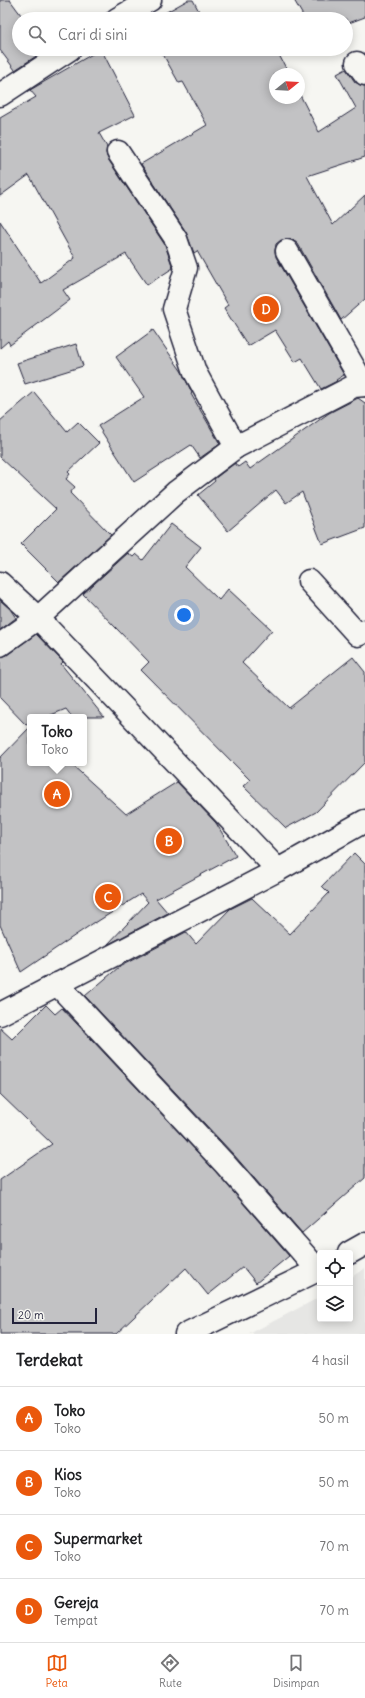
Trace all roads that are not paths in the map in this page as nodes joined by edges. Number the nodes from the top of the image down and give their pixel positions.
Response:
1 (150, 0) edge
2 (129, 12) edge
3 (59, 56) edge
4 (0, 95) edge
5 (118, 152) dead end
6 (287, 251) dead end
7 (365, 385) edge
8 (236, 447) junction
9 (309, 581) dead end
10 (0, 583) edge
11 (38, 618) junction
12 (365, 631) edge
13 (0, 645) edge
14 (365, 821) edge
15 (278, 870) junction
16 (57, 984) junction
17 (0, 1014) edge
18 (365, 1244) edge
19 (353, 1251) edge
20 (317, 1267) edge
21 (317, 1270) edge
22 (186, 1334) edge

1 - 2 street
3 - 4 street
5 - 8 street
6 - 7 street
7 - 8 street
8 - 11 street
9 - 12 street
10 - 11 street
11 - 13 street
11 - 15 street
14 - 15 street
15 - 16 street
16 - 17 street
16 - 20 street
18 - 19 street
21 - 22 street

